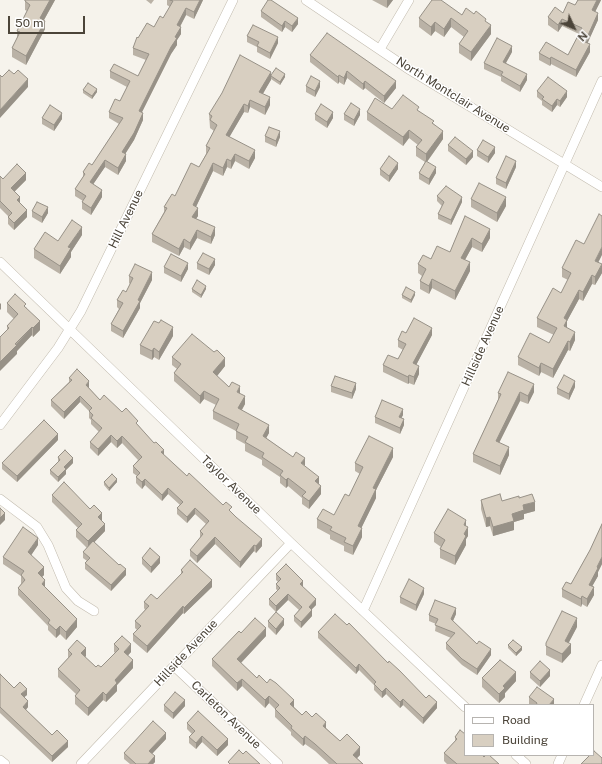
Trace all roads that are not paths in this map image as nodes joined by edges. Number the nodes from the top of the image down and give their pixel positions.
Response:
1 (233, 0) edge
2 (306, 0) edge
3 (408, 0) edge
4 (380, 49) junction
5 (602, 81) edge
6 (565, 164) junction
7 (602, 187) edge
8 (0, 262) edge
9 (70, 329) junction
10 (0, 425) edge
11 (0, 499) edge
12 (291, 543) junction
13 (94, 611) dead end
14 (363, 611) junction
15 (602, 665) edge
16 (174, 666) junction
17 (584, 704) edge
18 (464, 706) edge
19 (517, 756) edge
20 (0, 760) edge
21 (5, 764) edge
22 (82, 764) edge
23 (278, 764) edge
24 (526, 764) edge

1 - 9 street, Hill Avenue
2 - 4 street, North Montclair Avenue
3 - 4 street
4 - 6 street, North Montclair Avenue
5 - 6 street, Hillside Avenue
6 - 7 street, North Montclair Avenue
6 - 14 street, Hillside Avenue
8 - 9 street, Taylor Avenue
9 - 10 street, Hill Avenue
9 - 12 street, Taylor Avenue
11 - 13 street
12 - 14 street, Taylor Avenue
12 - 16 street, Hillside Avenue
14 - 18 street, Taylor Avenue
15 - 17 street
16 - 22 street, Hillside Avenue
16 - 23 street, Carleton Avenue
19 - 24 street
20 - 21 street

